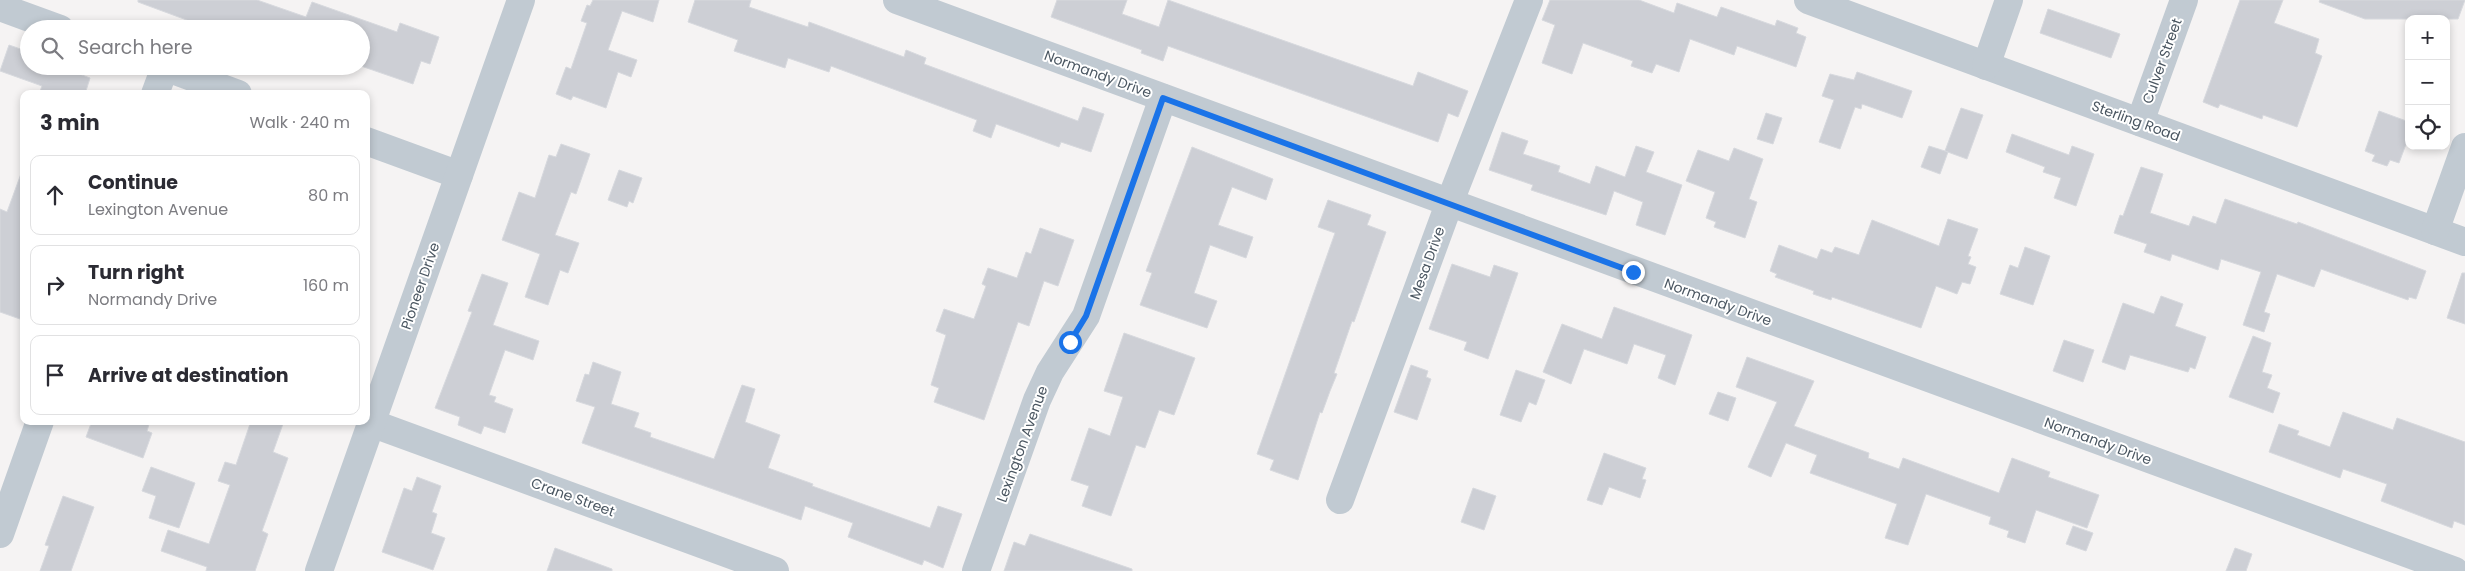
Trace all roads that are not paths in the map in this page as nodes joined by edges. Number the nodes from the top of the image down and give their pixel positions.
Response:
1 (521, 0) edge
2 (897, 0) edge
3 (1529, 0) edge
4 (1808, 0) edge
5 (2009, 0) edge
6 (2184, 0) edge
7 (0, 7) edge
8 (35, 20) edge
9 (1986, 66) junction
10 (161, 75) edge
11 (186, 75) edge
12 (156, 90) edge
13 (227, 90) edge
14 (1163, 98) junction
15 (2140, 122) junction
16 (370, 142) edge
17 (2465, 147) edge
18 (459, 175) junction
19 (1449, 204) junction
20 (2435, 231) junction
21 (2465, 242) edge
22 (372, 423) junction
23 (39, 425) edge
24 (1340, 500) dead end
25 (0, 534) edge
26 (318, 571) edge
27 (775, 571) edge
28 (976, 571) edge
29 (2455, 571) edge

1 - 18 street, Pioneer Drive
2 - 14 street, Normandy Drive
3 - 19 street, Mesa Drive
4 - 9 street, Sterling Road
5 - 9 street
6 - 15 street, Culver Street
7 - 8 street
9 - 15 street, Sterling Road
10 - 12 street
11 - 13 street
14 - 19 street, Normandy Drive
14 - 28 street, Lexington Avenue
15 - 20 street, Sterling Road
16 - 18 street
17 - 20 street
18 - 22 street, Pioneer Drive
19 - 24 street, Mesa Drive
19 - 29 street, Normandy Drive
20 - 21 street, Sterling Road
22 - 26 street, Pioneer Drive
22 - 27 street, Crane Street
23 - 25 street

